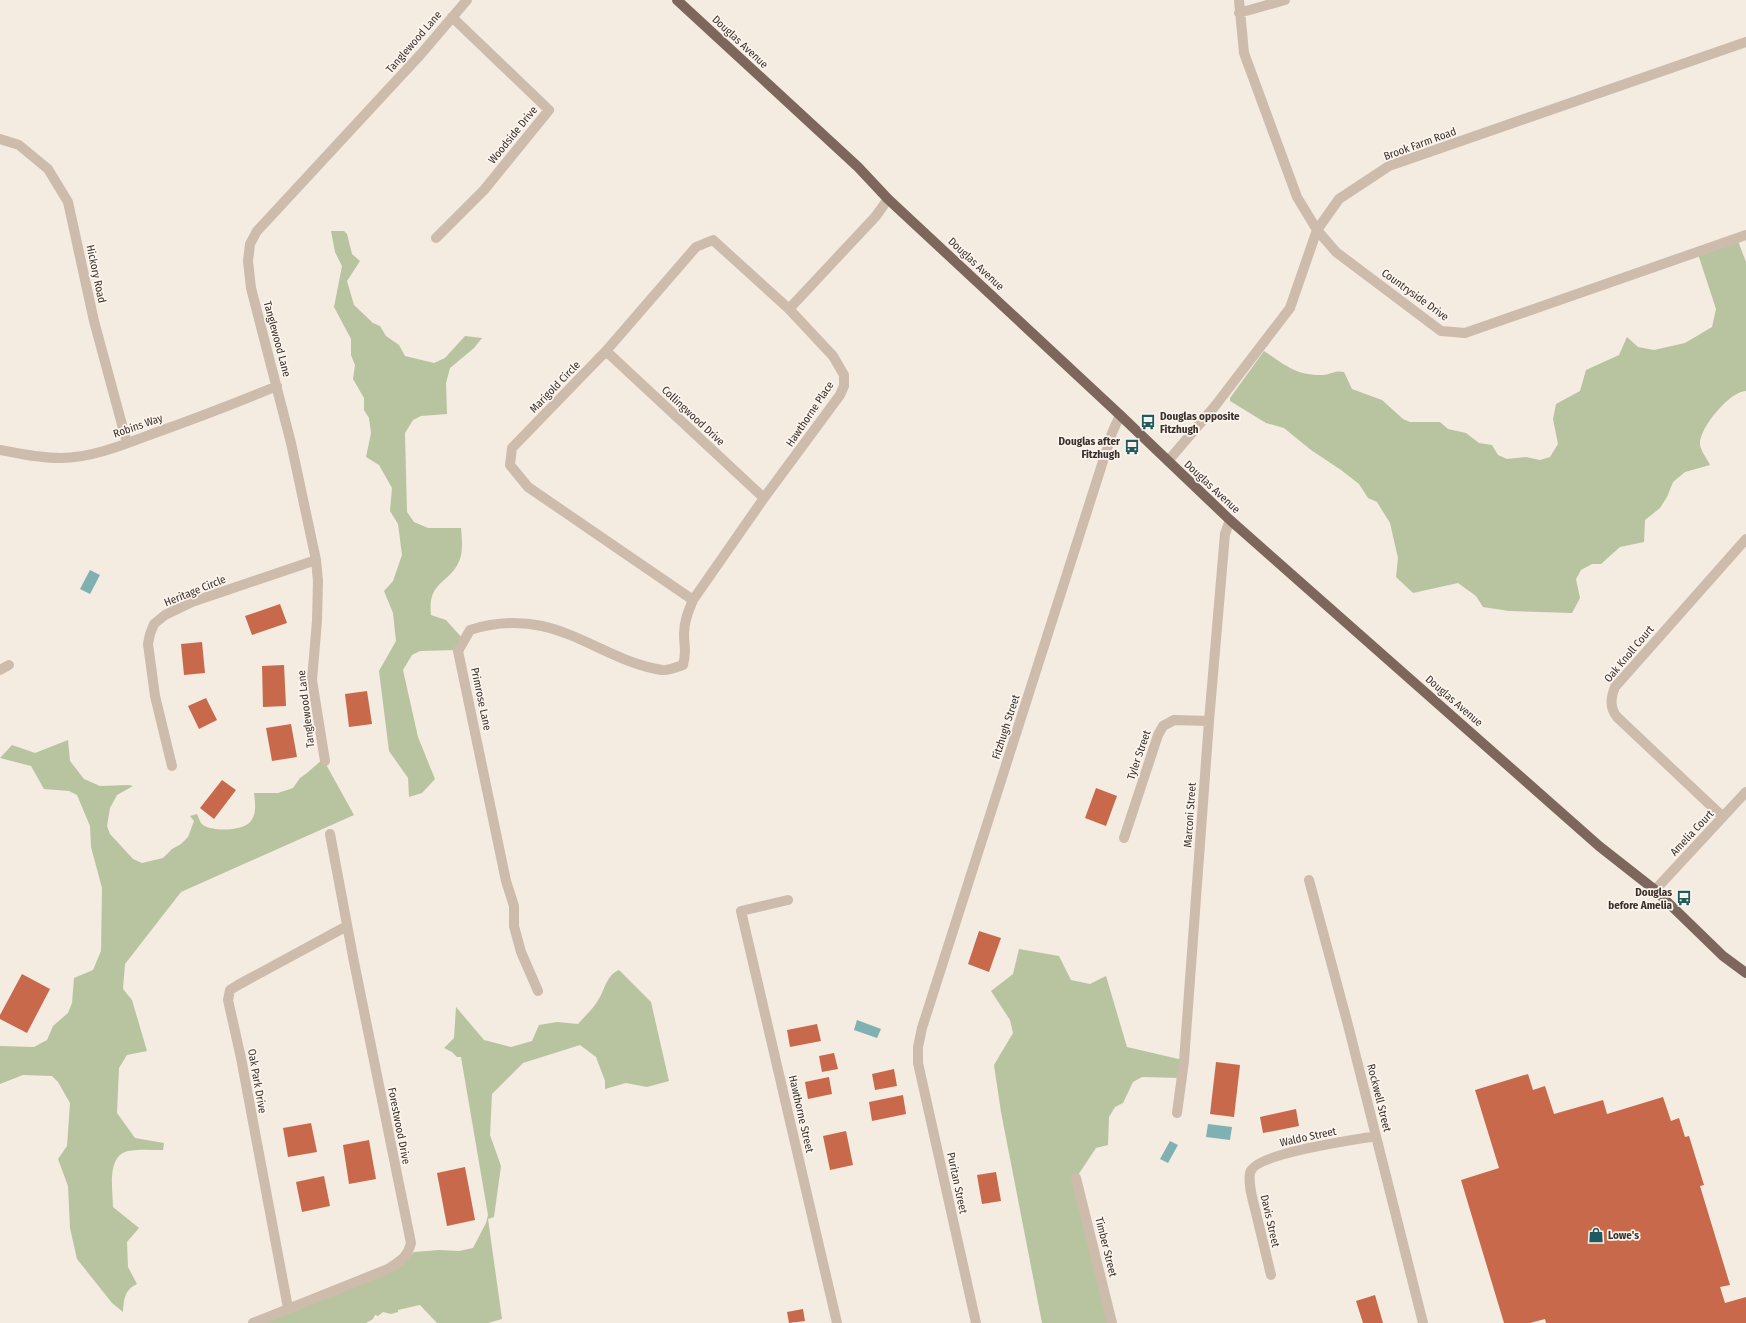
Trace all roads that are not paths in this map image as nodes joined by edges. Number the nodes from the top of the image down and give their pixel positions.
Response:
1 (467, 0) edge
2 (677, 0) edge
3 (1239, 0) edge
4 (1285, 0) edge
5 (1239, 13) junction
6 (452, 17) junction
7 (1746, 42) edge
8 (0, 138) edge
9 (888, 199) junction
10 (1317, 230) junction
11 (1746, 235) edge
12 (436, 238) dead end
13 (789, 309) junction
14 (606, 351) junction
15 (277, 386) junction
16 (1120, 415) junction
17 (127, 443) junction
18 (0, 450) edge
19 (1168, 461) junction
20 (764, 498) junction
21 (1230, 520) junction
22 (1746, 539) edge
23 (316, 560) junction
24 (693, 600) junction
25 (683, 665) joint
26 (1209, 721) junction
27 (325, 761) dead end
28 (172, 766) dead end
29 (1746, 792) edge
30 (1724, 817) junction
31 (330, 834) dead end
32 (1124, 838) dead end
33 (1309, 880) dead end
34 (1655, 890) junction
35 (788, 900) dead end
36 (347, 926) junction
37 (1746, 973) edge
38 (538, 991) dead end
39 (918, 1047) joint
40 (1178, 1113) dead end
41 (1376, 1136) junction
42 (1250, 1172) joint
43 (1076, 1178) dead end
44 (1271, 1275) dead end
45 (288, 1308) junction
46 (253, 1323) edge
47 (837, 1323) edge
48 (976, 1323) edge
49 (1112, 1323) edge
50 (1423, 1323) edge

1 - 6 street, Tanglewood Lane
2 - 9 main road, Douglas Avenue
3 - 5 street, Countryside Drive
4 - 5 street
5 - 10 street, Countryside Drive
6 - 12 street, Woodside Drive
6 - 15 street, Tanglewood Lane
7 - 10 street, Brook Farm Road
8 - 17 street, Hickory Road
9 - 13 street
9 - 16 main road, Douglas Avenue
10 - 11 street, Countryside Drive
10 - 19 street, Brook Farm Road
13 - 14 street, Marigold Circle
13 - 20 street, Hawthorne Place
14 - 20 street, Collingwood Drive
14 - 24 street, Marigold Circle
15 - 17 street, Robins Way
15 - 23 street, Tanglewood Lane
16 - 19 main road, Douglas Avenue
16 - 39 street, Fitzhugh Street
17 - 18 street, Robins Way
19 - 21 main road, Douglas Avenue
20 - 24 street, Hawthorne Place
21 - 26 street, Marconi Street
21 - 34 main road, Douglas Avenue
22 - 30 street, Oak Knoll Court
23 - 27 street, Tanglewood Lane
23 - 28 street, Heritage Circle
24 - 25 street, Hawthorne Place
25 - 38 street, Primrose Lane
26 - 32 street, Tyler Street
26 - 40 street, Marconi Street
29 - 30 street, Amelia Court
30 - 34 street, Amelia Court
31 - 36 street, Forestwood Drive
33 - 41 street, Rockwell Street
34 - 37 main road, Douglas Avenue
35 - 47 street, Hawthorne Street
36 - 45 street, Oak Park Drive
36 - 45 street, Forestwood Drive
39 - 48 street, Puritan Street
41 - 42 street, Waldo Street
41 - 50 street, Rockwell Street
42 - 44 street, Davis Street
43 - 49 street, Timber Street
45 - 46 street, Forestwood Drive

